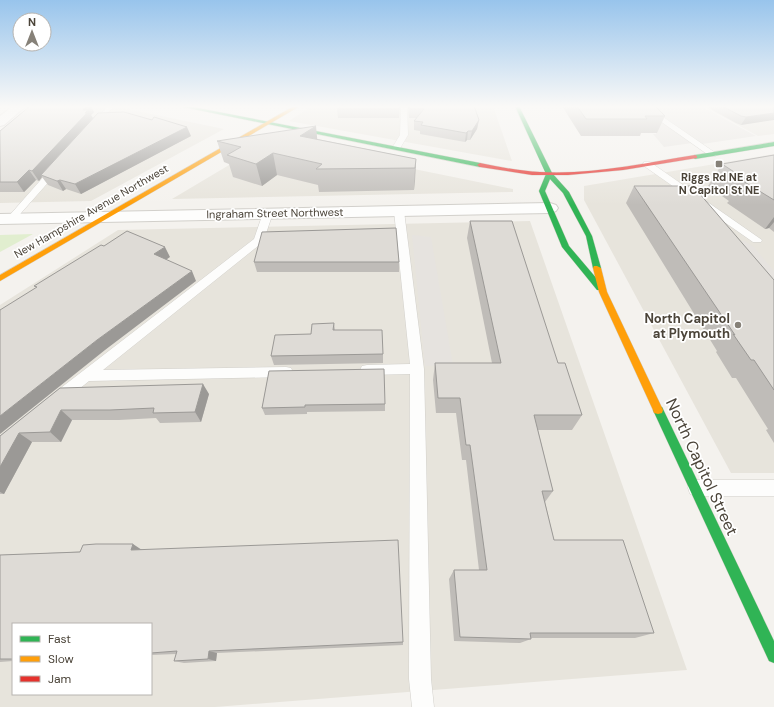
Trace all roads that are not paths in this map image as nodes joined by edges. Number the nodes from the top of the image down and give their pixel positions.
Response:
1 (240, 139) edge
2 (350, 139) edge
3 (402, 139) edge
4 (533, 139) edge
5 (691, 139) edge
6 (774, 144) edge
7 (396, 148) junction
8 (713, 154) junction
9 (63, 160) edge
10 (647, 164) junction
11 (549, 174) junction
12 (550, 208) junction
13 (399, 211) junction
14 (268, 213) junction
15 (106, 217) junction
16 (5, 219) edge
17 (757, 240) dead end
18 (0, 278) edge
19 (603, 292) junction
20 (417, 369) junction
21 (354, 371) edge
22 (299, 372) edge
23 (86, 376) junction
24 (49, 406) edge
25 (696, 488) junction
26 (774, 488) edge
27 (774, 656) edge
28 (423, 707) edge

1 - 15 main road, New Hampshire Avenue Northwest
2 - 7 main road
3 - 7 lane
4 - 11 main road
5 - 8 lane
6 - 8 main road
7 - 11 main road
8 - 10 main road
9 - 16 lane
10 - 11 main road
10 - 17 lane
11 - 12 main road
11 - 19 main road
12 - 13 street, Ingraham Street Northwest
12 - 19 main road
13 - 14 street, Ingraham Street Northwest
13 - 20 lane
14 - 15 street, Ingraham Street Northwest
14 - 23 lane
15 - 16 street, Ingraham Street Northwest
15 - 18 main road, New Hampshire Avenue Northwest
19 - 25 main road, North Capitol Street
20 - 21 lane
20 - 28 lane
22 - 23 lane
23 - 24 lane
25 - 26 lane
25 - 27 main road, North Capitol Street

